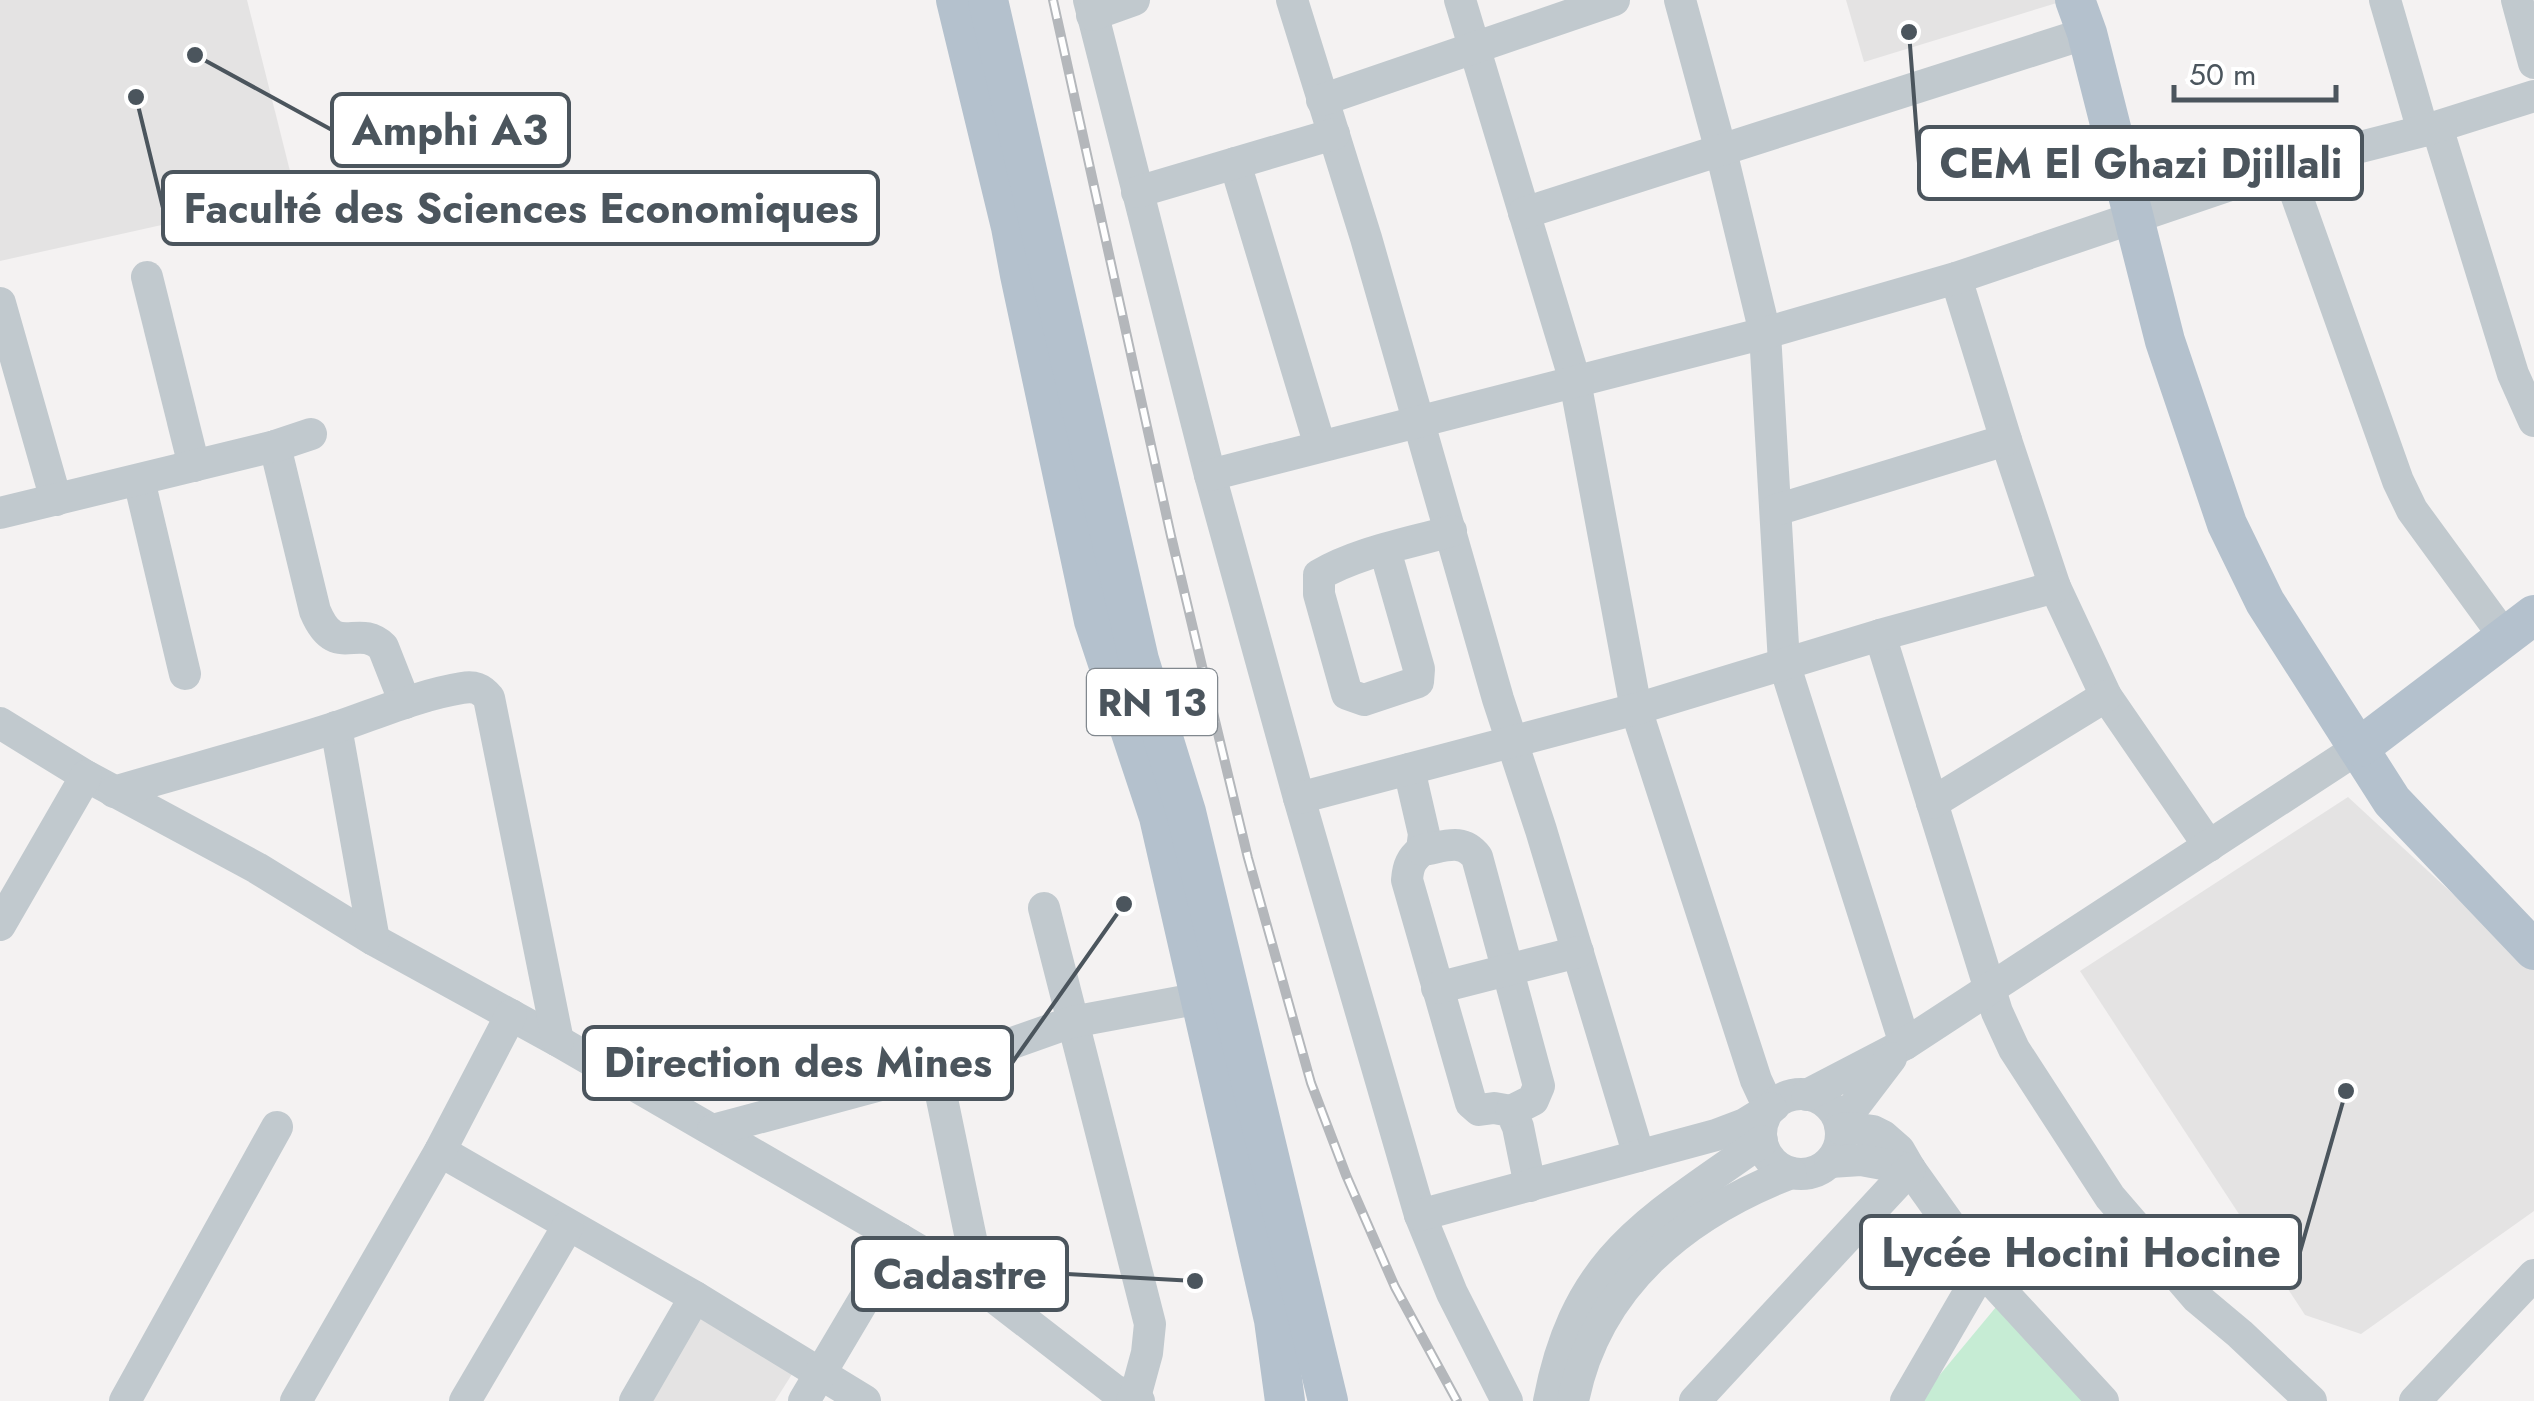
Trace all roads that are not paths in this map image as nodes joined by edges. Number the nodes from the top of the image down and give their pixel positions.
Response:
1 (956, 0) edge
2 (988, 0) edge
3 (1134, 0) edge
4 (1292, 0) edge
5 (1460, 0) edge
6 (1614, 0) edge
7 (1680, 0) edge
8 (2385, 0) edge
9 (2517, 0) edge
10 (1090, 8) edge
11 (2081, 17) edge
12 (1474, 49) junction
13 (2534, 64) edge
14 (2534, 96) edge
15 (1322, 100) junction
16 (2430, 129) junction
17 (1334, 134) junction
18 (1721, 151) junction
19 (1234, 164) junction
20 (2286, 166) junction
21 (1137, 192) junction
22 (1524, 213) junction
23 (2133, 216) junction
24 (147, 276) dead end
25 (1956, 278) junction
26 (0, 303) edge
27 (1765, 333) junction
28 (1576, 382) junction
29 (1418, 420) junction
30 (2534, 420) edge
31 (311, 434) dead end
32 (2006, 440) junction
33 (275, 446) junction
34 (1320, 446) junction
35 (194, 466) junction
36 (1210, 476) junction
37 (138, 480) junction
38 (56, 500) junction
39 (1776, 510) junction
40 (0, 513) edge
41 (1451, 531) junction
42 (1385, 550) dead end
43 (2054, 587) junction
44 (2519, 626) edge
45 (1880, 634) junction
46 (1784, 663) junction
47 (185, 674) dead end
48 (2106, 696) junction
49 (405, 703) junction
50 (1636, 709) junction
51 (0, 723) edge
52 (336, 727) junction
53 (1512, 742) junction
54 (2360, 747) junction
55 (1409, 769) junction
56 (100, 784) junction
57 (1299, 798) junction
58 (1932, 803) junction
59 (2209, 846) junction
60 (1422, 850) junction
61 (10, 886) edge
62 (1044, 908) dead end
63 (0, 925) edge
64 (374, 940) junction
65 (2534, 950) edge
66 (1578, 952) junction
67 (1507, 970) junction
68 (1437, 988) junction
69 (1990, 989) junction
70 (1200, 998) junction
71 (511, 1015) junction
72 (1072, 1022) junction
73 (558, 1041) junction
74 (1905, 1044) junction
75 (936, 1070) junction
76 (1806, 1095) junction
77 (1511, 1111) junction
78 (1767, 1123) junction
79 (277, 1127) dead end
80 (1841, 1127) junction
81 (713, 1130) junction
82 (440, 1152) junction
83 (1639, 1156) junction
84 (1830, 1162) junction
85 (1910, 1169) junction
86 (1792, 1173) junction
87 (1530, 1186) junction
88 (1420, 1215) junction
89 (568, 1226) junction
90 (900, 1238) junction
91 (1982, 1270) junction
92 (2534, 1275) edge
93 (981, 1287) junction
94 (695, 1297) junction
95 (812, 1388) edge
96 (1128, 1398) edge
97 (124, 1401) edge
98 (296, 1401) edge
99 (464, 1401) edge
100 (635, 1401) edge
101 (865, 1401) edge
102 (1285, 1401) edge
103 (1299, 1401) edge
104 (1325, 1401) edge
105 (1507, 1401) edge
106 (1549, 1401) edge
107 (1573, 1401) edge
108 (1695, 1401) edge
109 (1906, 1401) edge
110 (2103, 1401) edge
111 (2311, 1401) edge
112 (2416, 1401) edge

1 - 70 main road, RN 13
2 - 104 main road, RN 13
3 - 10 street
4 - 15 street
5 - 12 street
6 - 12 street
7 - 18 street
8 - 16 street
9 - 13 street
10 - 21 street
11 - 18 street
11 - 23 main road
12 - 15 street
12 - 22 street
14 - 16 street
15 - 17 street
16 - 20 street
16 - 30 street
17 - 19 street
17 - 29 street
18 - 22 street
18 - 27 street
19 - 21 street
19 - 34 street
20 - 23 street
20 - 44 street
21 - 36 street
22 - 28 street
23 - 25 street
23 - 54 main road
24 - 35 street
25 - 27 street
25 - 32 street
26 - 38 street
27 - 28 street
27 - 39 street
28 - 29 street
28 - 50 street
29 - 34 street
29 - 41 street
31 - 33 street
32 - 39 street
32 - 43 street
33 - 35 street
33 - 49 street
34 - 36 street
35 - 37 street
36 - 57 street
37 - 38 street
37 - 47 street
38 - 40 street
39 - 46 street
41 - 42 street
41 - 53 street
43 - 45 street
43 - 48 street
44 - 54 main road
45 - 46 street
45 - 58 street
46 - 50 street
46 - 74 street
48 - 58 street
48 - 59 street
49 - 52 street
49 - 73 street
50 - 53 street
50 - 78 street
51 - 56 street
52 - 56 street
52 - 64 street
53 - 55 street
53 - 66 street
54 - 59 street
54 - 65 main road
55 - 57 street
55 - 60 street
56 - 61 street
56 - 64 street
57 - 88 street
58 - 69 street
59 - 69 street
60 - 67 street
60 - 68 street
61 - 63 street
62 - 72 street
64 - 71 street
66 - 67 street
66 - 83 street
67 - 68 street
67 - 77 street
68 - 77 street
69 - 74 street
69 - 111 street
70 - 72 street
70 - 102 main road, RN 13
71 - 73 street
71 - 82 street
72 - 75 street
72 - 96 street
73 - 81 street
74 - 76 street
74 - 80 street
75 - 81 street
75 - 93 street
76 - 78 street
76 - 80 street
77 - 87 street
78 - 83 street
78 - 86 street
78 - 106 street
79 - 97 street
80 - 84 street
80 - 85 street
81 - 90 street
82 - 89 street
82 - 98 street
83 - 87 street
84 - 85 street
84 - 86 street
85 - 91 street
85 - 108 street
86 - 107 street
87 - 88 street
88 - 105 street
89 - 94 street
89 - 99 street
90 - 93 street
90 - 95 street
91 - 109 street
91 - 110 street
92 - 112 street
93 - 96 street
94 - 95 street
94 - 100 street
95 - 101 street
103 - 104 main road

